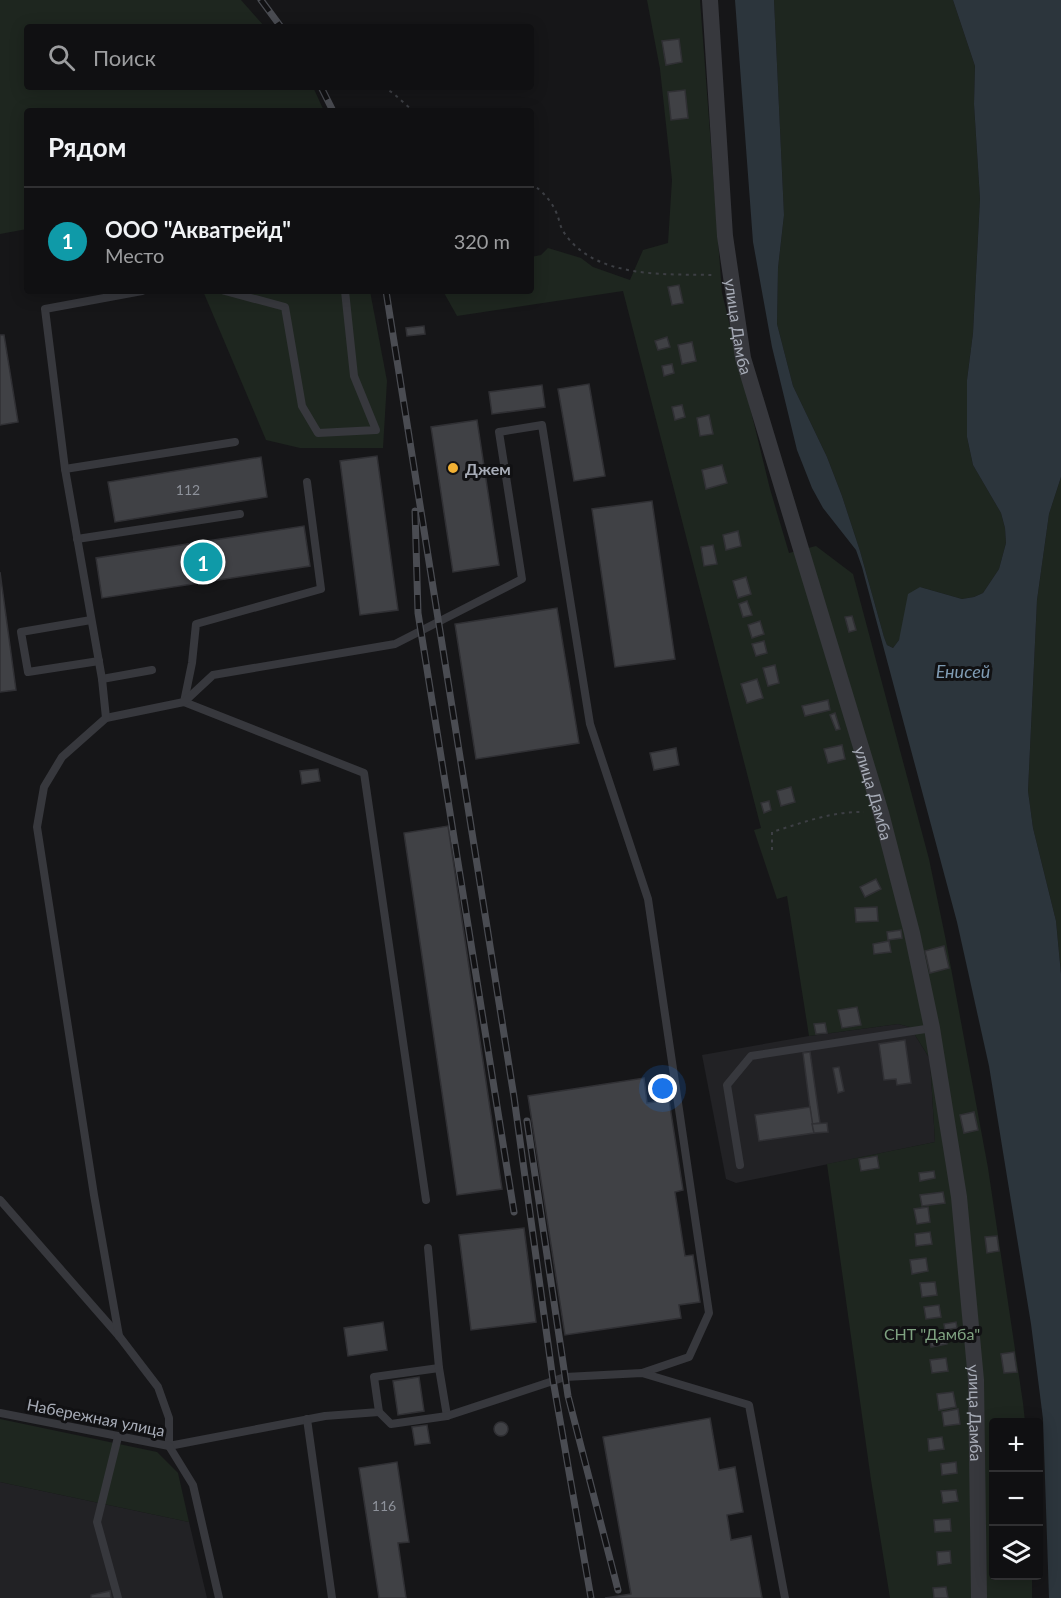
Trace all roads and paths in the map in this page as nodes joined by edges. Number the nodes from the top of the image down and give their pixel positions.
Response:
1 (710, 0) edge
2 (388, 90) edge
3 (410, 108) edge
4 (534, 185) edge
5 (731, 275) junction
6 (126, 294) edge
7 (236, 294) edge
8 (345, 294) edge
9 (235, 442) dead end
10 (65, 469) junction
11 (307, 482) dead end
12 (240, 514) dead end
13 (77, 540) junction
14 (92, 620) junction
15 (99, 661) junction
16 (152, 670) dead end
17 (102, 679) junction
18 (184, 702) junction
19 (106, 718) junction
20 (881, 813) junction
21 (772, 850) dead end
22 (932, 1028) junction
23 (740, 1165) dead end
24 (0, 1200) edge
25 (426, 1200) dead end
26 (428, 1248) dead end
27 (118, 1336) junction
28 (439, 1368) junction
29 (642, 1373) junction
30 (379, 1412) junction
31 (0, 1413) edge
32 (447, 1416) junction
33 (307, 1419) junction
34 (118, 1437) junction
35 (169, 1446) junction
36 (118, 1598) edge
37 (219, 1598) edge
38 (332, 1598) edge
39 (784, 1598) edge
40 (979, 1598) edge

1 - 5 street, улица Дамба
2 - 3 path
4 - 5 path
5 - 20 street, улица Дамба
6 - 10 lane
7 - 8 lane
9 - 10 lane
10 - 13 lane
11 - 18 lane
12 - 13 lane
13 - 14 lane
14 - 15 lane
14 - 15 lane
15 - 17 lane
16 - 17 lane
17 - 19 lane
18 - 19 lane
18 - 25 lane
18 - 29 lane
19 - 27 lane
20 - 21 path
20 - 22 street, улица Дамба
22 - 23 lane
22 - 40 street, улица Дамба
24 - 27 lane
26 - 28 lane
27 - 35 lane
28 - 30 lane
28 - 32 lane
29 - 32 lane
29 - 39 lane
30 - 32 lane
30 - 33 lane
31 - 34 lane, Набережная улица
33 - 35 lane
33 - 38 lane
34 - 35 lane, Набережная улица
34 - 36 lane
35 - 37 lane, Набережная улица

